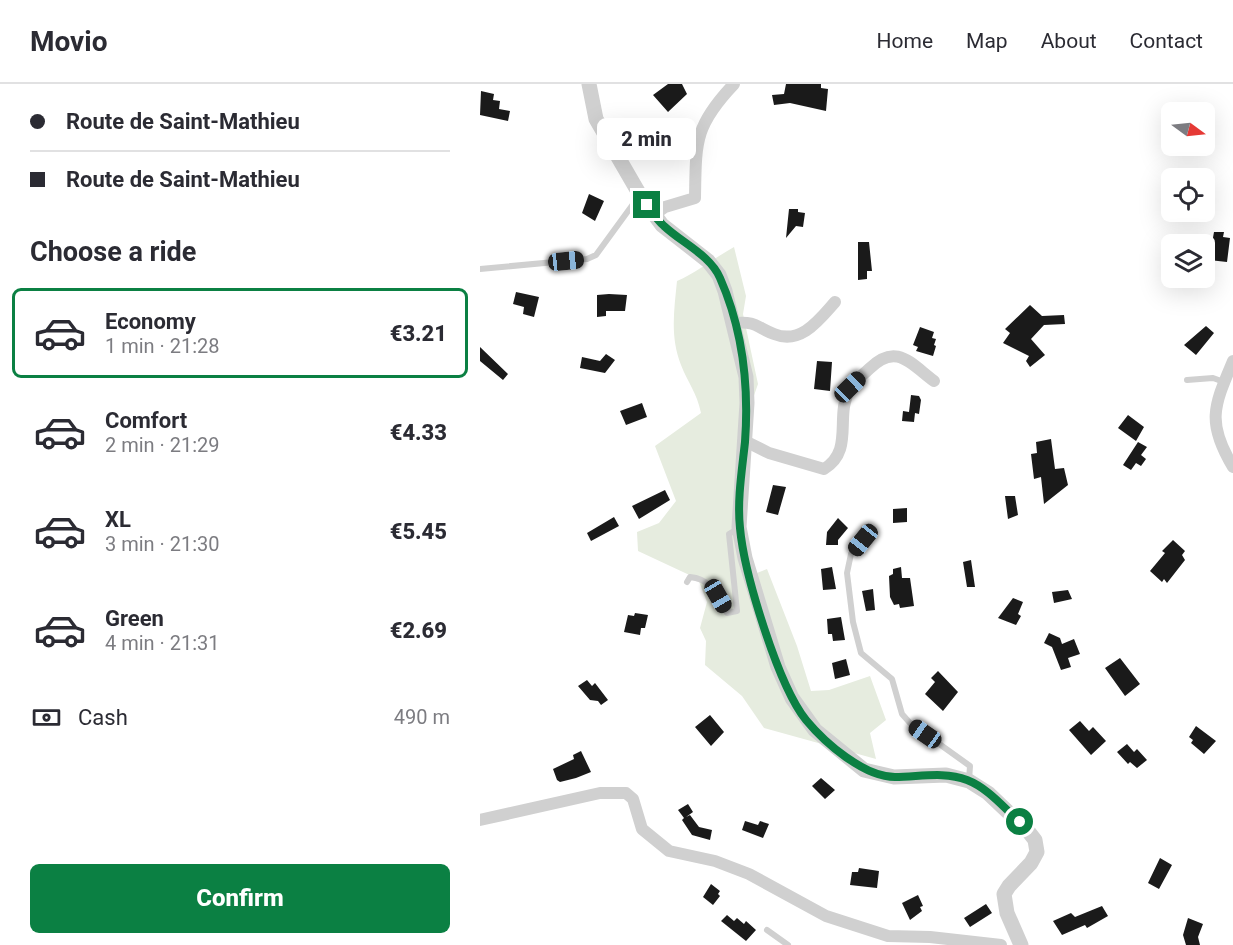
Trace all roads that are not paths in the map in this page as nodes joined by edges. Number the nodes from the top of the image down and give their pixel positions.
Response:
1 (589, 84) edge
2 (734, 84) edge
3 (640, 195) junction
4 (654, 215) junction
5 (480, 268) edge
6 (834, 302) dead end
7 (735, 323) junction
8 (1233, 361) edge
9 (1187, 380) dead end
10 (934, 381) dead end
11 (1224, 382) junction
12 (745, 441) junction
13 (1233, 467) edge
14 (739, 527) junction
15 (863, 540) dead end
16 (687, 582) dead end
17 (969, 781) junction
18 (480, 820) edge
19 (767, 930) dead end
20 (788, 945) edge
21 (1001, 945) edge
22 (1022, 945) edge

1 - 3 street
2 - 4 street
3 - 4 street
3 - 5 lane
4 - 7 street
6 - 7 street
7 - 12 street
8 - 11 street
9 - 11 lane
10 - 12 street
11 - 13 street
12 - 14 street
14 - 16 lane
14 - 17 street
15 - 17 lane
17 - 22 street
18 - 21 street
19 - 20 lane

